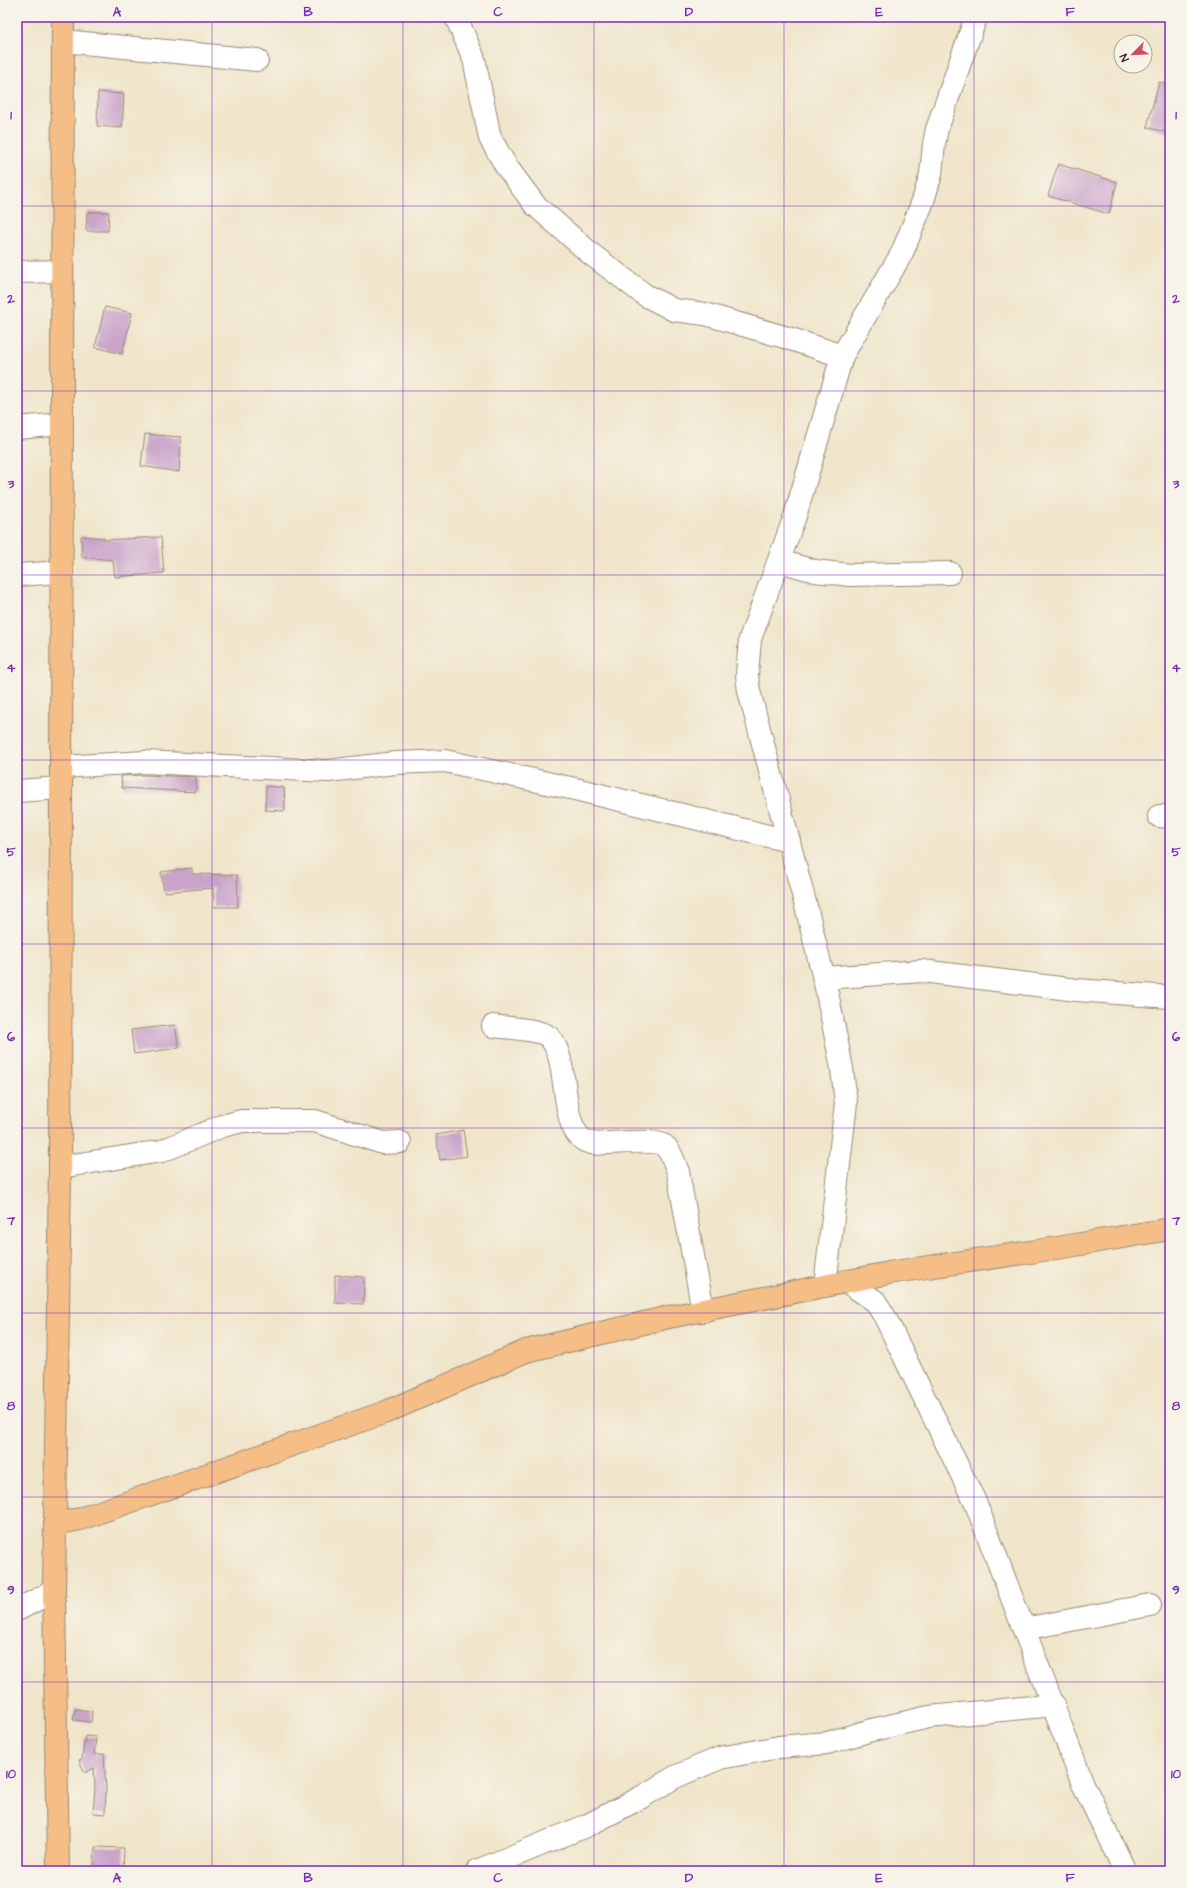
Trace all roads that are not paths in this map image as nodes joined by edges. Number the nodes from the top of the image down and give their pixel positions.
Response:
1 (63, 17) edge
2 (456, 17) edge
3 (976, 17) edge
4 (63, 41) junction
5 (257, 60) dead end
6 (62, 271) junction
7 (17, 272) edge
8 (842, 356) junction
9 (62, 424) junction
10 (17, 428) edge
11 (779, 561) junction
12 (62, 572) junction
13 (950, 573) dead end
14 (17, 575) edge
15 (61, 778) junction
16 (17, 791) edge
17 (789, 841) junction
18 (824, 978) junction
19 (1170, 997) edge
20 (493, 1026) dead end
21 (400, 1142) dead end
22 (60, 1167) junction
23 (1170, 1229) edge
24 (846, 1281) junction
25 (825, 1286) junction
26 (703, 1310) junction
27 (56, 1524) junction
28 (54, 1591) junction
29 (1150, 1605) dead end
30 (17, 1610) edge
31 (1024, 1629) junction
32 (1054, 1705) junction
33 (58, 1871) edge
34 (477, 1871) edge
35 (1125, 1871) edge

1 - 4 main road
2 - 8 street
3 - 8 street
4 - 5 street
4 - 6 main road
6 - 7 street
6 - 9 main road
8 - 11 street
9 - 10 street
9 - 12 main road
11 - 13 street
11 - 17 street
12 - 14 street
12 - 15 main road
15 - 16 street
15 - 17 street
15 - 22 main road
17 - 18 street
18 - 19 street
18 - 25 street
20 - 26 street
21 - 22 street
22 - 27 main road
23 - 24 main road
24 - 25 main road
24 - 31 street
25 - 26 main road
26 - 27 main road
27 - 28 main road
28 - 30 street
28 - 33 main road
29 - 31 street
31 - 32 street
32 - 34 street
32 - 35 street

